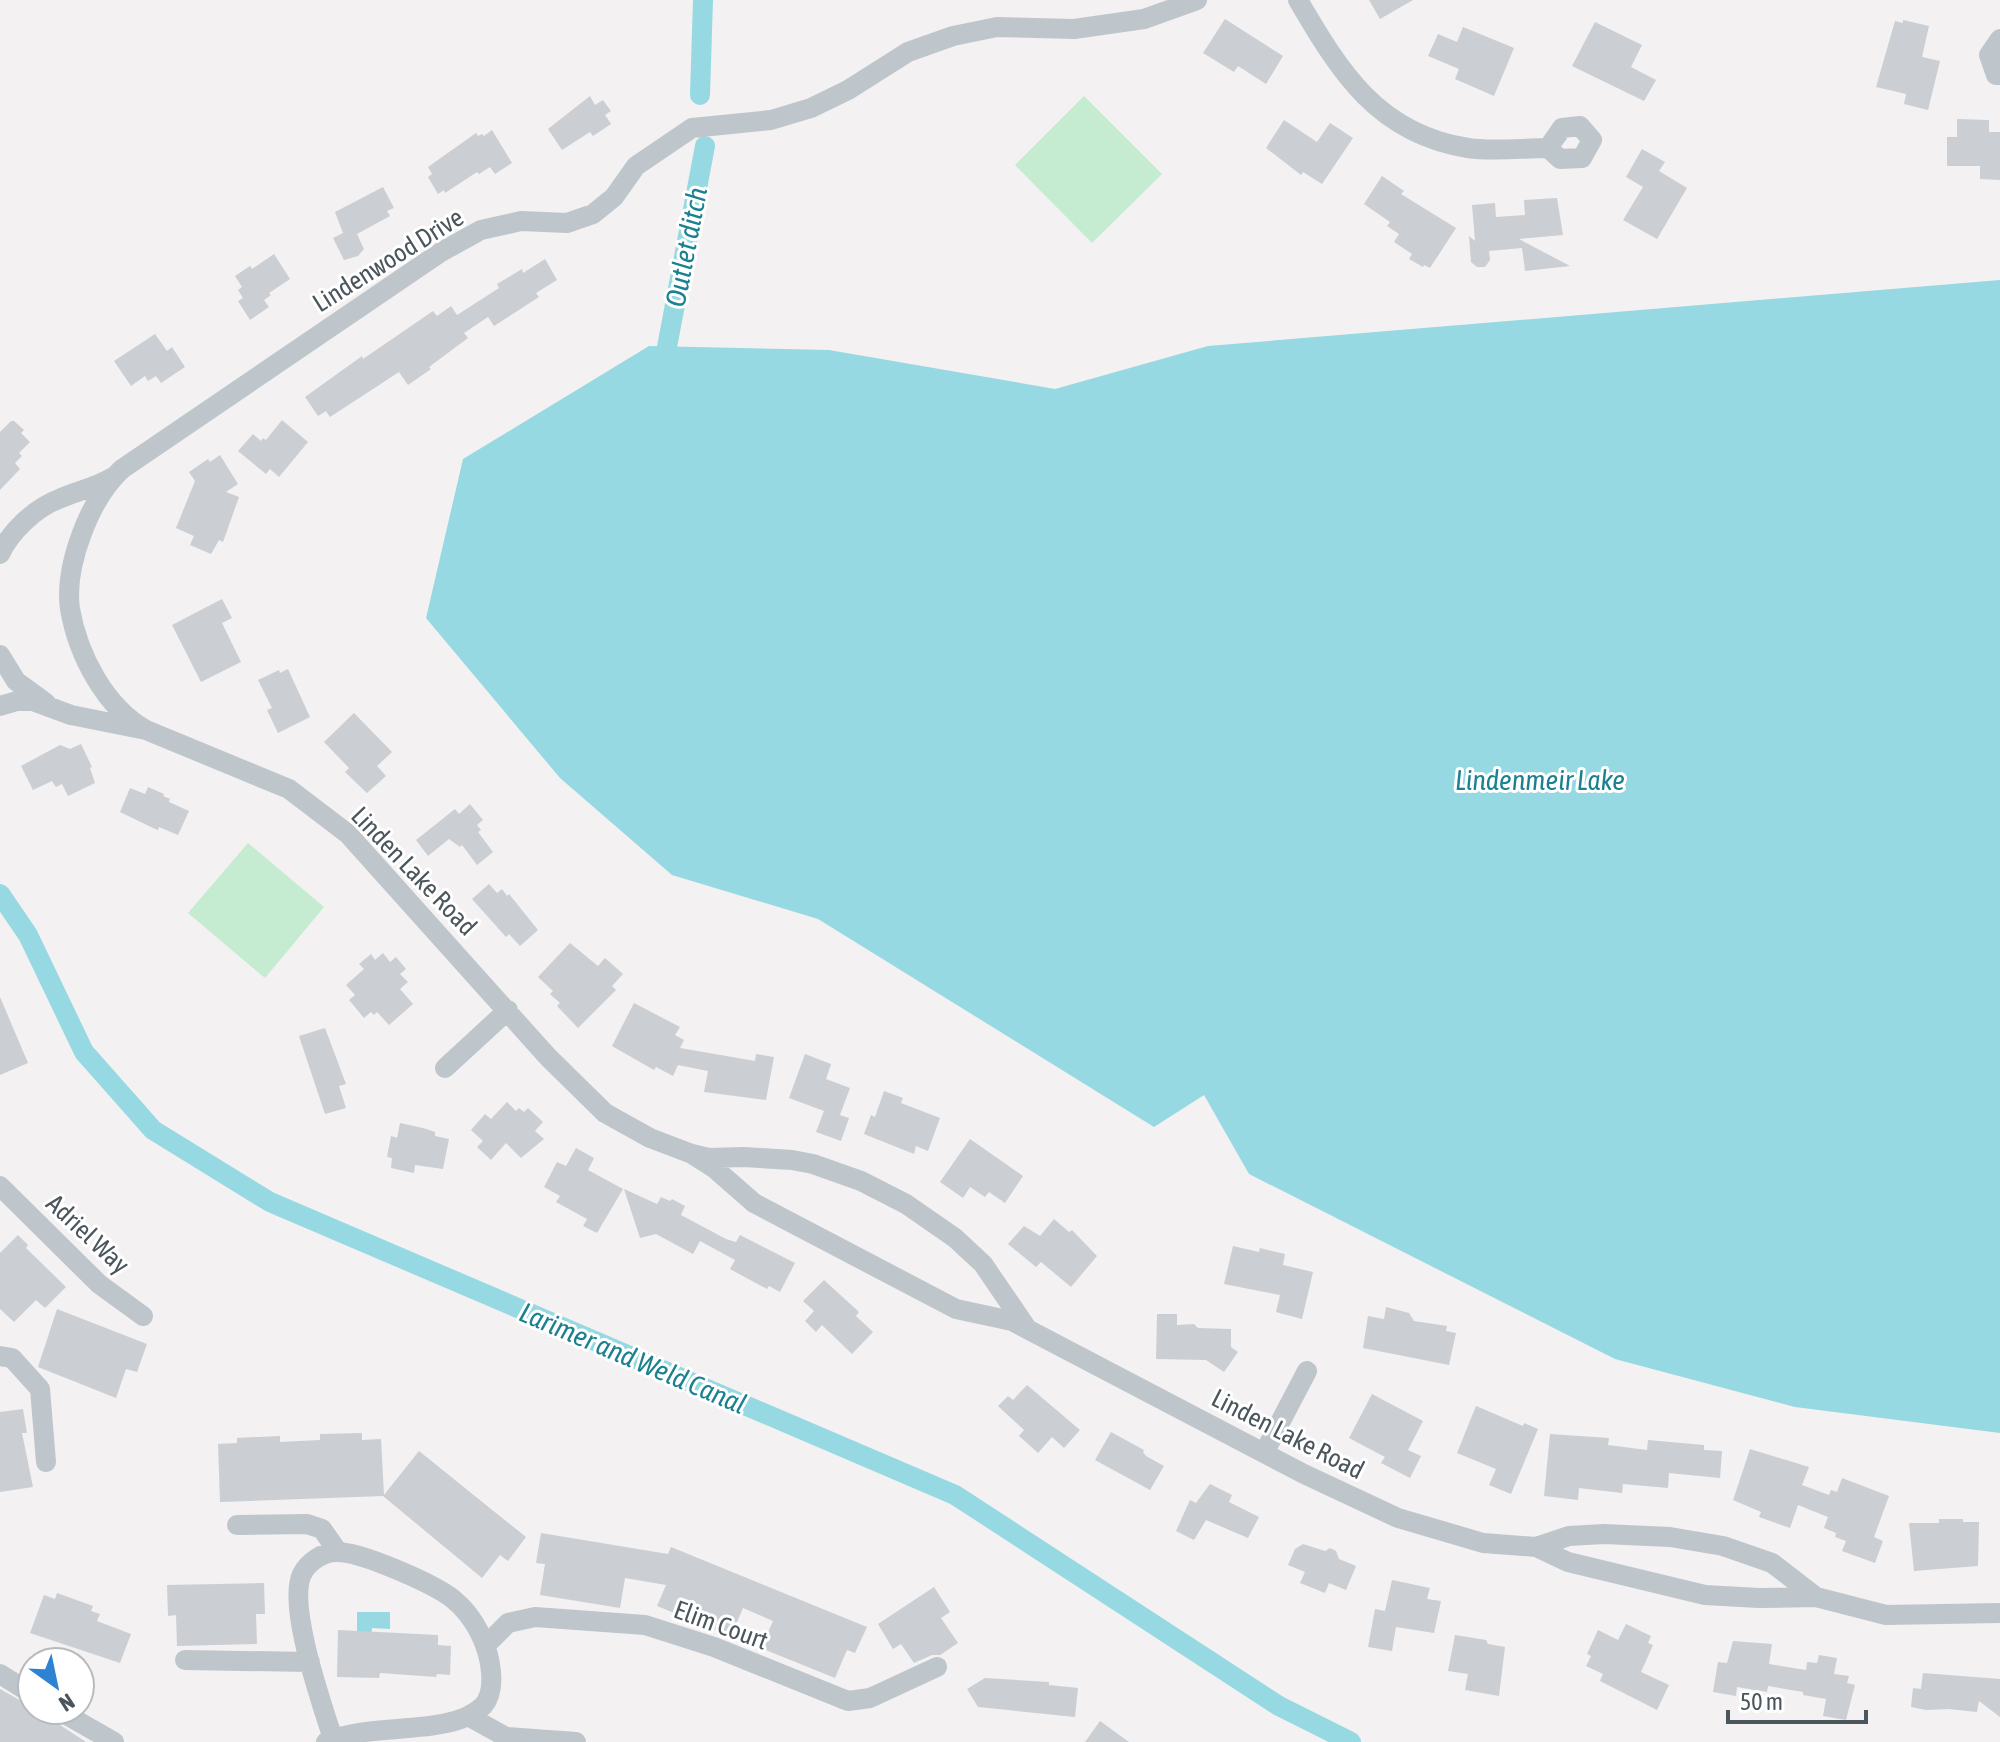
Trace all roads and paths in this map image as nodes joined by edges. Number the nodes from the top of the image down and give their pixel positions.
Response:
1 (1197, 0) edge
2 (1298, 0) edge
3 (2000, 39) edge
4 (2000, 75) edge
5 (1548, 148) dead end
6 (118, 474) junction
7 (0, 554) edge
8 (0, 655) edge
9 (0, 706) edge
10 (51, 707) junction
11 (146, 730) junction
12 (508, 1010) junction
13 (445, 1068) dead end
14 (692, 1154) junction
15 (0, 1186) edge
16 (143, 1316) dead end
17 (1029, 1330) junction
18 (0, 1356) edge
19 (1307, 1371) dead end
20 (1264, 1453) junction
21 (46, 1462) dead end
22 (237, 1525) dead end
23 (1536, 1547) junction
24 (338, 1552) junction
25 (1816, 1597) junction
26 (2000, 1613) edge
27 (486, 1645) junction
28 (185, 1660) dead end
29 (310, 1662) junction
30 (937, 1667) dead end
31 (468, 1716) junction
32 (83, 1726) edge
33 (330, 1740) edge
34 (114, 1742) edge
35 (576, 1742) edge

1 - 6 street, Lindenwood Drive
2 - 5 street
3 - 4 street
6 - 7 street, Lindenwood Drive
6 - 11 street, Lindenwood Drive
8 - 10 street
9 - 10 street, Linden Lake Road
10 - 11 street, Linden Lake Road
11 - 12 street, Linden Lake Road
12 - 13 street
12 - 14 street, Linden Lake Road
14 - 17 street, Linden Lake Road
14 - 17 street, Linden Lake Road
15 - 16 street, Adriel Way
17 - 20 street, Linden Lake Road
18 - 21 street
19 - 20 street
20 - 23 street, Linden Lake Road
22 - 24 street
23 - 25 street, Linden Lake Road
23 - 25 street, Linden Lake Road
24 - 27 street
24 - 29 street
25 - 26 street, Linden Lake Road
27 - 30 street, Elim Court
27 - 31 street
28 - 29 street
29 - 33 street
31 - 33 street
31 - 35 street
32 - 34 street

